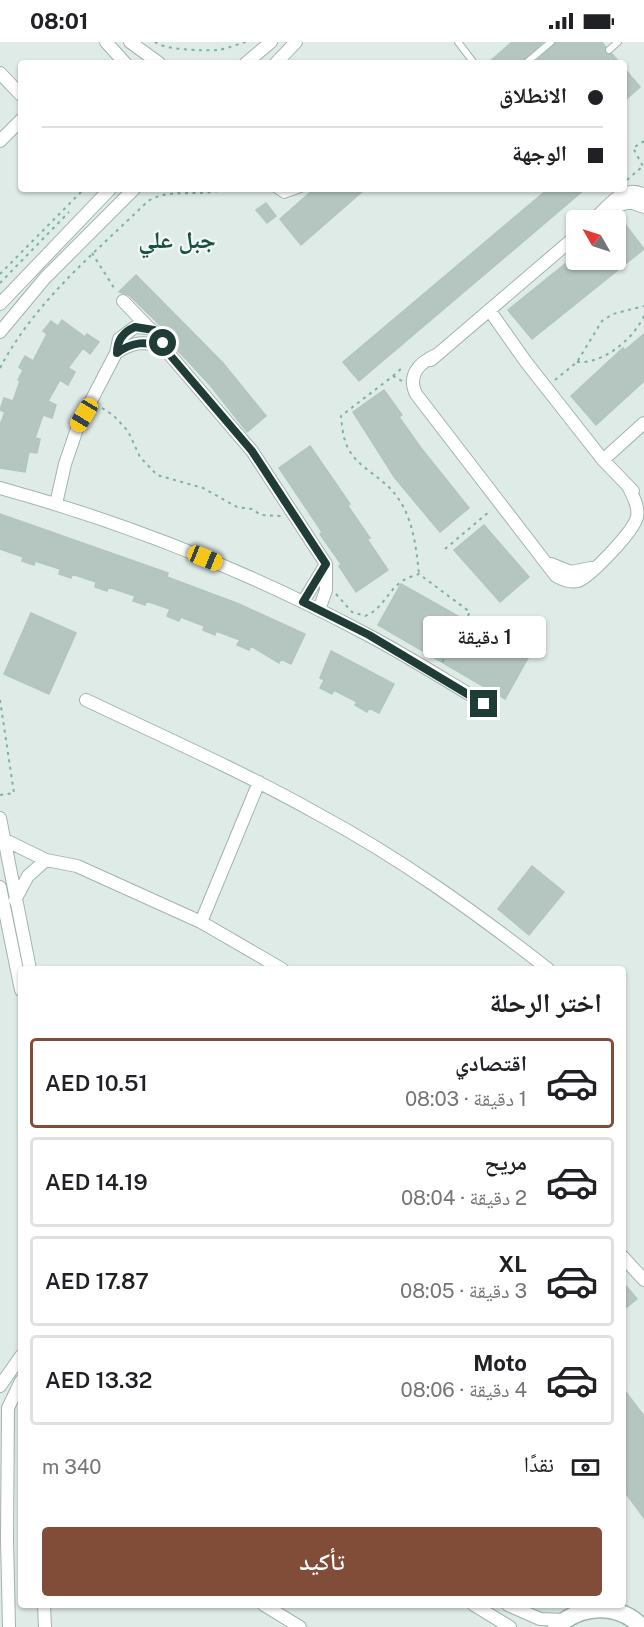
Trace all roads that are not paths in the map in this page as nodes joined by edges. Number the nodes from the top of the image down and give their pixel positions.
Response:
1 (106, 42) edge
2 (130, 42) edge
3 (271, 42) edge
4 (296, 42) edge
5 (458, 42) edge
6 (551, 42) edge
7 (618, 42) edge
8 (609, 50) dead end
9 (122, 60) edge
10 (155, 60) edge
11 (250, 60) edge
12 (279, 60) edge
13 (472, 60) edge
14 (530, 60) edge
15 (0, 73) edge
16 (18, 92) edge
17 (18, 123) edge
18 (0, 141) edge
19 (107, 192) edge
20 (131, 192) edge
21 (644, 195) edge
22 (644, 207) edge
23 (605, 210) edge
24 (609, 210) edge
25 (566, 245) edge
26 (123, 301) road end
27 (0, 304) edge
28 (490, 310) junction
29 (149, 328) junction
30 (0, 332) edge
31 (164, 348) junction
32 (117, 353) junction
33 (644, 423) edge
34 (603, 460) junction
35 (627, 486) junction
36 (0, 488) edge
37 (56, 504) junction
38 (644, 504) edge
39 (644, 523) edge
40 (624, 540) junction
41 (326, 564) junction
42 (303, 602) junction
43 (319, 610) junction
44 (86, 700) dead end
45 (484, 704) dead end
46 (259, 782) junction
47 (0, 818) edge
48 (3, 838) junction
49 (46, 860) junction
50 (0, 887) edge
51 (15, 900) junction
52 (201, 922) junction
53 (29, 966) edge
54 (277, 966) edge
55 (544, 966) edge
56 (18, 975) edge
57 (626, 1260) edge
58 (644, 1280) edge
59 (18, 1360) edge
60 (0, 1386) edge
61 (18, 1386) edge
62 (44, 1608) edge
63 (269, 1608) edge
64 (479, 1608) edge
65 (515, 1608) edge
66 (560, 1623) edge
67 (9, 1627) edge
68 (45, 1627) edge
69 (300, 1627) edge
70 (510, 1627) edge
71 (642, 1627) edge

1 - 9 street
2 - 10 street
3 - 11 street
4 - 12 street
5 - 13 lane
6 - 14 lane
7 - 8 lane
15 - 16 street
17 - 18 street
19 - 27 street
20 - 30 street
21 - 23 street
22 - 24 street
25 - 28 street
26 - 29 street
28 - 34 street
28 - 40 street
29 - 31 street
29 - 32 street
31 - 32 street
31 - 41 street
32 - 37 street
33 - 34 street
34 - 35 street
35 - 38 street
35 - 40 street
36 - 37 street
37 - 42 street
39 - 40 street
41 - 42 street
41 - 43 street
42 - 43 street
43 - 45 street
44 - 46 street
46 - 52 street
46 - 55 street
47 - 48 street
48 - 49 street
48 - 51 street
49 - 51 street
49 - 52 street
50 - 56 street
51 - 53 street
52 - 54 street
57 - 58 street
59 - 60 street
61 - 67 street
62 - 68 street
63 - 69 street
64 - 70 street
65 - 66 street
66 - 71 street

